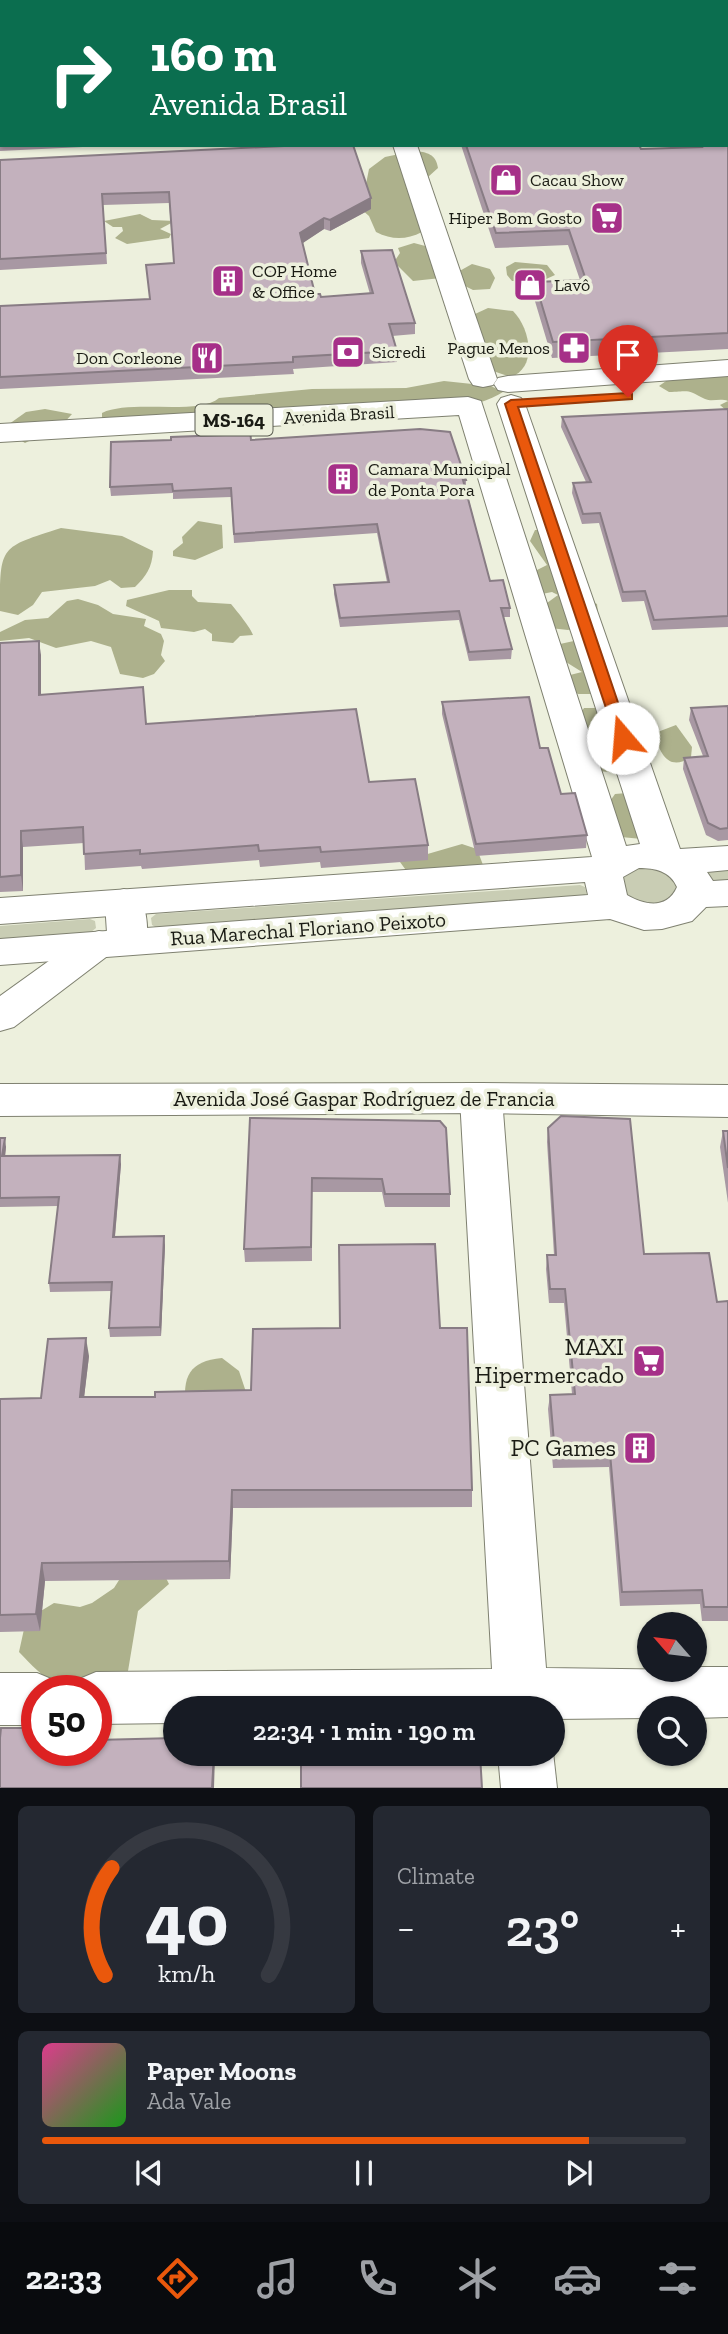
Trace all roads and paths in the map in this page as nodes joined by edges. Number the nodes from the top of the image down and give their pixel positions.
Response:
1 (406, 147) edge
2 (728, 368) edge
3 (728, 390) edge
4 (488, 396) junction
5 (0, 414) edge
6 (0, 433) edge
7 (728, 858) edge
8 (669, 860) junction
9 (611, 866) junction
10 (711, 894) edge
11 (124, 902) junction
12 (615, 906) junction
13 (0, 911) edge
14 (114, 943) junction
15 (0, 952) edge
16 (0, 1017) edge
17 (481, 1098) junction
18 (0, 1100) edge
19 (728, 1101) edge
20 (728, 1692) edge
21 (522, 1696) edge
22 (112, 1698) edge
23 (163, 1698) edge
24 (0, 1699) edge
25 (21, 1699) edge
26 (565, 1699) edge
27 (527, 1766) edge
28 (529, 1788) edge

1 - 4 main road
2 - 4 main road, Avenida Brasil / MS-164
3 - 4 main road, Avenida Brasil / MS-164
4 - 5 main road, Avenida Brasil / MS-164
4 - 6 main road, Avenida Brasil / MS-164
4 - 8 main road
4 - 9 main road
7 - 8 main road
8 - 9 main road, Rua Marechal Floriano Peixoto
8 - 10 main road
9 - 11 main road, Rua Marechal Floriano Peixoto
9 - 12 main road
10 - 12 main road
11 - 13 main road, Rua Marechal Floriano Peixoto
11 - 14 main road
12 - 14 main road, Rua Marechal Floriano Peixoto
14 - 15 main road, Rua Marechal Floriano Peixoto
14 - 16 main road
17 - 18 main road, Avenida José Gaspar Rodríguez de Francia
17 - 19 main road, Avenida José Gaspar Rodríguez de Francia
17 - 21 main road
20 - 26 main road
22 - 23 main road
24 - 25 main road
27 - 28 main road

